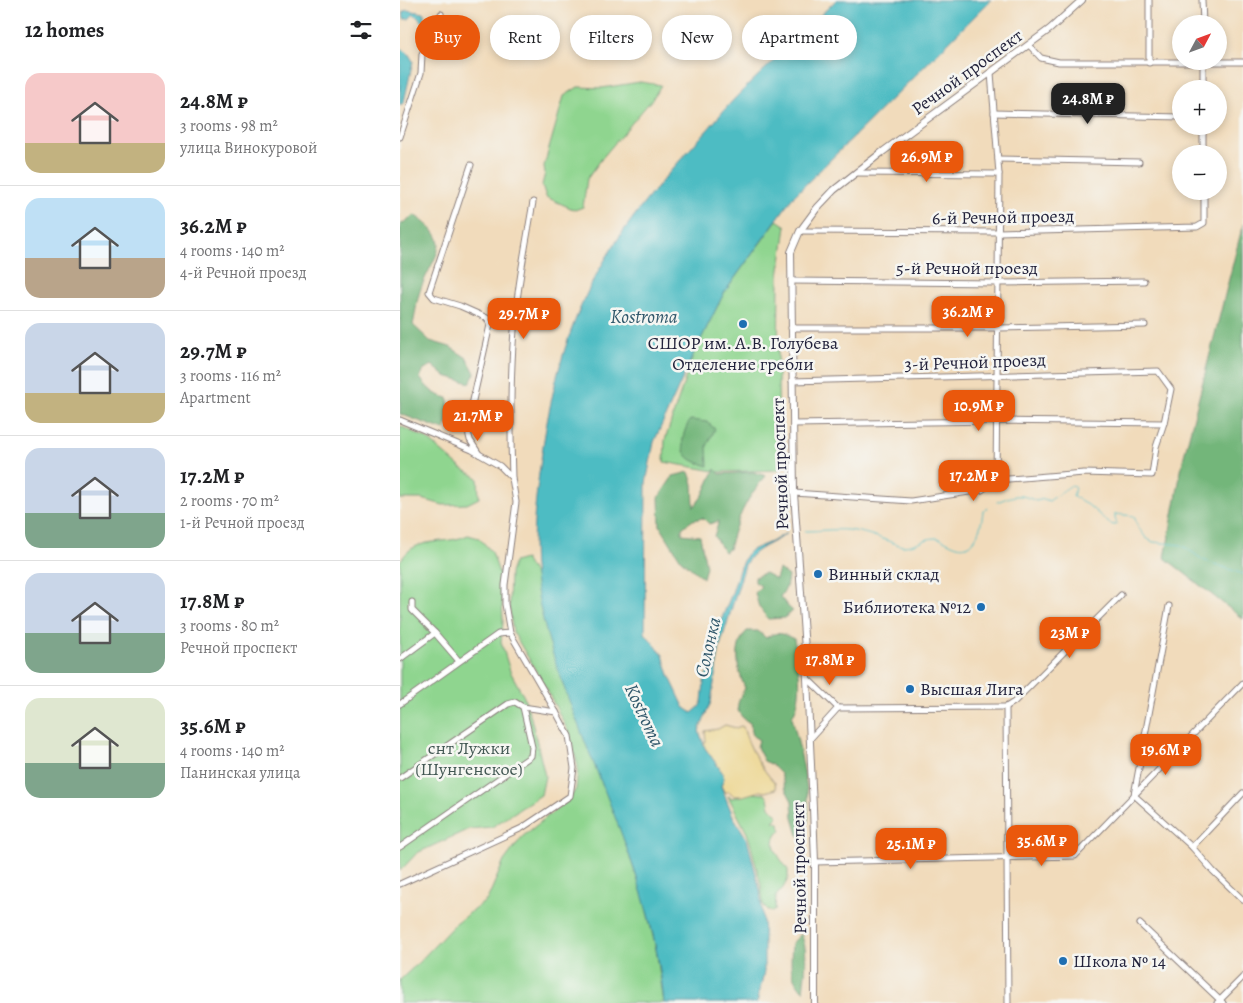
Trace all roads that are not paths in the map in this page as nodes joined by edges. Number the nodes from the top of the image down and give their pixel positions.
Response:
1 (1082, 0) edge
2 (1149, 0) edge
3 (1202, 0) edge
4 (441, 14) dead end
5 (1203, 15) edge
6 (1029, 45) junction
7 (1228, 62) edge
8 (1243, 62) edge
9 (1149, 63) junction
10 (1172, 63) edge
11 (991, 73) junction
12 (994, 112) junction
13 (1172, 117) edge
14 (400, 137) edge
15 (998, 160) junction
16 (1139, 162) dead end
17 (471, 165) dead end
18 (855, 173) junction
19 (999, 174) junction
20 (1204, 200) edge
21 (533, 202) dead end
22 (800, 231) junction
23 (999, 232) junction
24 (1144, 280) dead end
25 (791, 281) junction
26 (998, 282) junction
27 (1145, 325) dead end
28 (791, 328) junction
29 (998, 328) junction
30 (998, 376) junction
31 (792, 381) junction
32 (400, 420) edge
33 (997, 422) junction
34 (1164, 423) junction
35 (793, 424) junction
36 (479, 454) junction
37 (512, 478) junction
38 (996, 480) junction
39 (794, 493) junction
40 (1121, 595) dead end
41 (412, 602) dead end
42 (1169, 606) dead end
43 (435, 633) junction
44 (510, 633) junction
45 (400, 659) edge
46 (459, 661) junction
47 (807, 678) junction
48 (1243, 683) edge
49 (400, 704) edge
50 (1006, 707) junction
51 (523, 708) junction
52 (838, 708) junction
53 (556, 712) junction
54 (810, 738) junction
55 (400, 778) edge
56 (1243, 793) edge
57 (1134, 795) junction
58 (400, 847) edge
59 (1192, 847) junction
60 (1007, 858) junction
61 (815, 862) junction
62 (400, 884) edge
63 (1243, 900) edge
64 (1140, 924) dead end
65 (1243, 977) edge
66 (1220, 1002) edge
67 (815, 1003) edge
68 (1008, 1003) edge

1 - 6 street, Речной проспект
2 - 9 street
3 - 5 street
4 - 14 street
6 - 9 street
6 - 11 street, Речной проспект
7 - 8 street
9 - 10 street
11 - 12 street
11 - 18 street, Речной проспект
12 - 13 street
12 - 15 street
15 - 16 street
15 - 19 street
17 - 36 street
18 - 19 street
18 - 22 street, Речной проспект
19 - 23 street
20 - 23 street, 6-й Речной проезд
21 - 37 street
22 - 23 street, 6-й Речной проезд
22 - 25 street, Речной проспект
23 - 26 street
24 - 26 street, 5-й Речной проезд
25 - 26 street, 5-й Речной проезд
25 - 28 street, Речной проспект
26 - 29 street
27 - 29 street
28 - 29 street
28 - 31 street, Речной проспект
29 - 30 street
30 - 31 street, 3-й Речной проезд
30 - 33 street
30 - 34 street, 3-й Речной проезд
31 - 35 street, Речной проспект
32 - 36 street
33 - 34 street
33 - 35 street
33 - 38 street
34 - 38 street
35 - 39 street, Речной проспект
36 - 37 street
37 - 44 street
38 - 39 street
39 - 47 street, Речной проспект
40 - 50 street
41 - 43 street
42 - 57 street
43 - 45 street
43 - 46 street
44 - 46 street
44 - 53 street
46 - 49 street
47 - 52 street
47 - 54 street, Речной проспект
48 - 57 street
50 - 52 street
50 - 60 street
51 - 53 street
51 - 55 street
51 - 58 street
52 - 54 street
53 - 62 street
54 - 61 street, Речной проспект
56 - 59 street
57 - 59 street
57 - 60 street
59 - 63 street
60 - 61 street
60 - 68 street
61 - 67 street, Речной проспект
64 - 66 street
65 - 66 street

